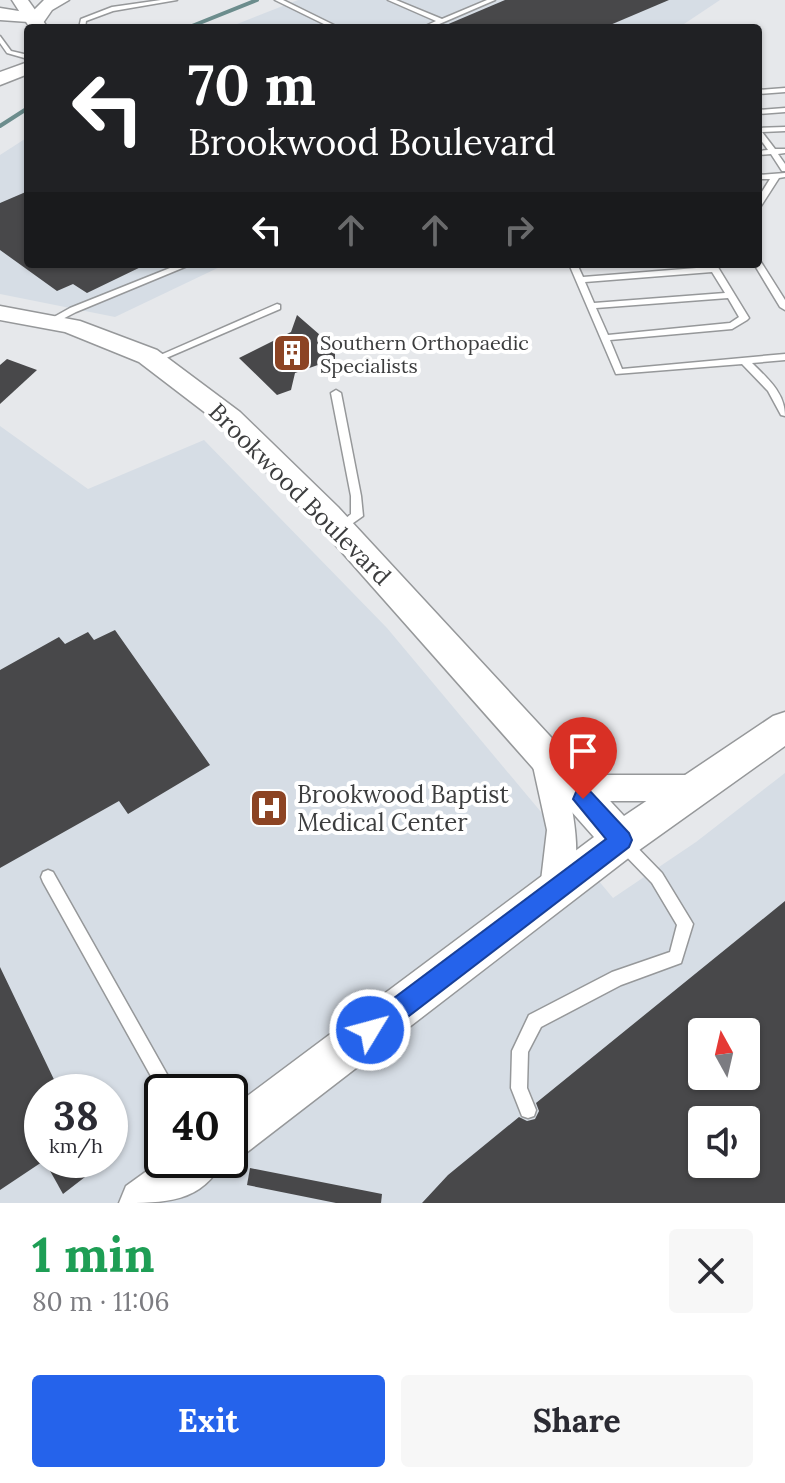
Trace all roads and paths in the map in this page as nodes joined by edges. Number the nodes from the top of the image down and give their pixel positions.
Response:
1 (51, 0) edge
2 (60, 0) edge
3 (174, 0) edge
4 (278, 0) edge
5 (391, 0) edge
6 (492, 0) edge
7 (0, 12) edge
8 (30, 13) edge
9 (442, 21) junction
10 (82, 24) edge
11 (326, 24) edge
12 (434, 24) edge
13 (0, 38) edge
14 (24, 56) edge
15 (24, 69) edge
16 (0, 79) edge
17 (785, 90) edge
18 (762, 92) edge
19 (785, 110) edge
20 (762, 112) edge
21 (785, 129) edge
22 (762, 131) edge
23 (762, 137) edge
24 (785, 151) edge
25 (773, 152) junction
26 (762, 153) edge
27 (782, 173) edge
28 (762, 176) edge
29 (762, 199) edge
30 (178, 268) edge
31 (574, 268) edge
32 (703, 268) edge
33 (714, 268) edge
34 (761, 268) edge
35 (579, 280) junction
36 (730, 295) junction
37 (591, 306) junction
38 (277, 307) dead end
39 (785, 307) edge
40 (0, 313) edge
41 (50, 322) junction
42 (604, 338) junction
43 (785, 357) edge
44 (154, 360) junction
45 (745, 361) junction
46 (336, 393) dead end
47 (785, 413) edge
48 (339, 529) junction
49 (785, 727) edge
50 (546, 757) junction
51 (697, 788) junction
52 (621, 840) junction
53 (48, 877) dead end
54 (556, 889) junction
55 (159, 1074) edge
56 (528, 1110) dead end
57 (248, 1123) edge
58 (176, 1178) edge
59 (143, 1203) edge

1 - 8 main road
2 - 8 main road
3 - 10 lane
4 - 11 lane
5 - 9 lane
6 - 9 lane
7 - 8 main road
9 - 12 lane
13 - 14 lane
15 - 16 street
17 - 18 lane
19 - 20 lane
21 - 22 lane
23 - 25 lane
24 - 25 lane
25 - 26 lane
25 - 27 lane
27 - 28 lane
27 - 29 lane
30 - 41 lane
31 - 35 lane
32 - 35 lane
33 - 36 lane
34 - 39 lane
35 - 37 lane
36 - 37 lane
36 - 42 lane
37 - 42 lane
38 - 44 lane
40 - 41 street, Brookwood Boulevard
41 - 44 street, Brookwood Boulevard
42 - 45 lane
43 - 45 lane
44 - 48 street, Brookwood Boulevard
45 - 47 lane
46 - 48 lane
48 - 50 street, Brookwood Boulevard
49 - 51 street
50 - 51 street, Brookwood Boulevard
50 - 52 street, Brookwood Boulevard
50 - 54 street, Brookwood Boulevard
51 - 52 street
52 - 54 street
52 - 56 lane
53 - 55 lane
54 - 57 street
58 - 59 street

